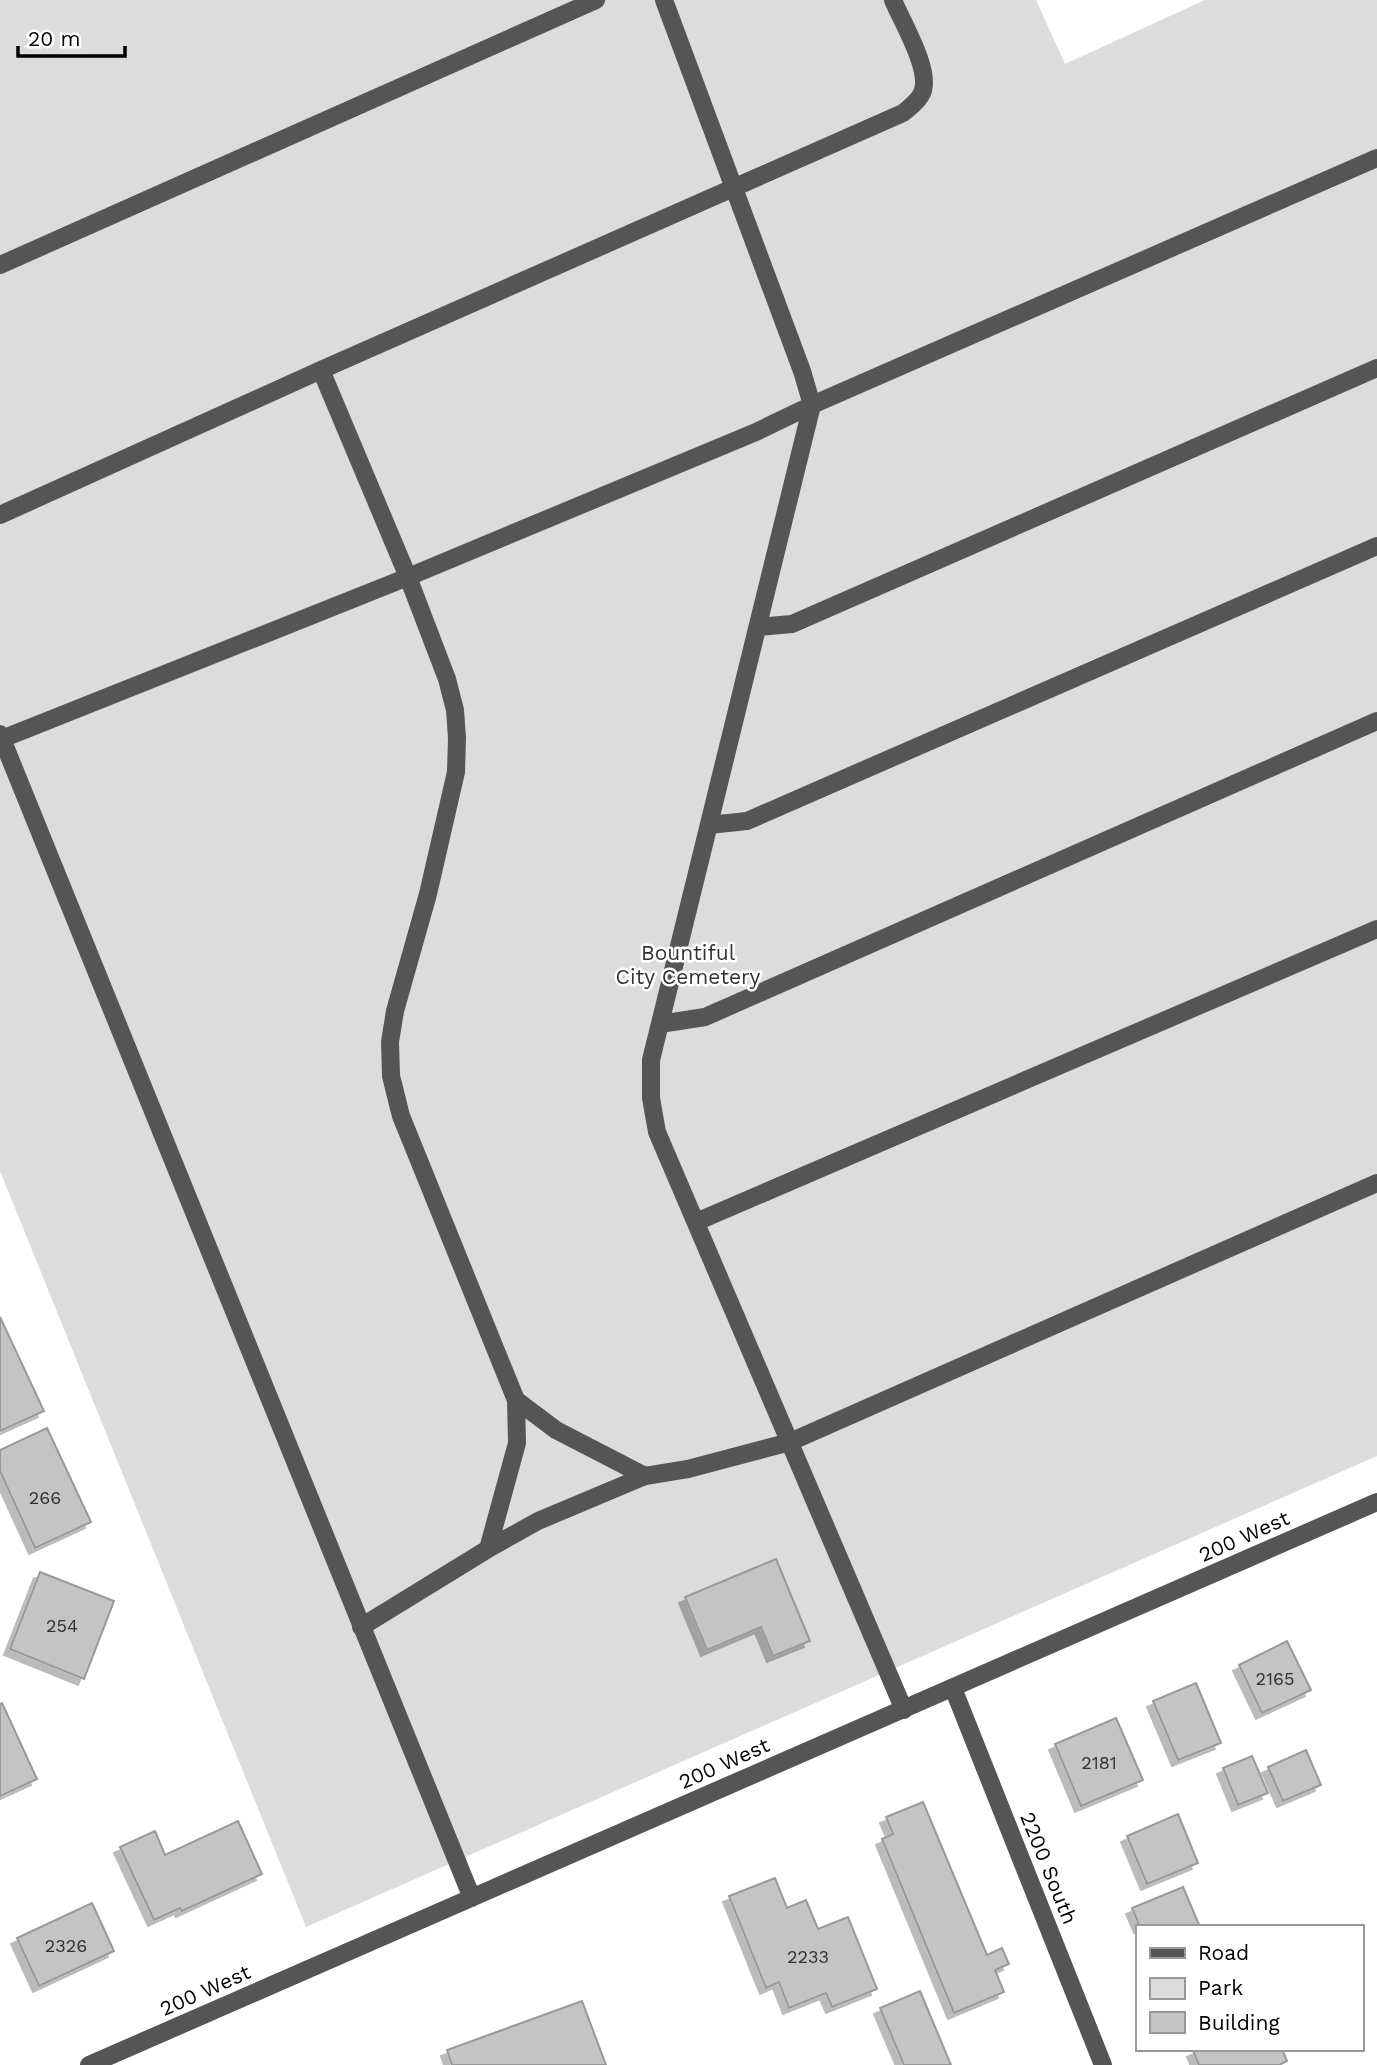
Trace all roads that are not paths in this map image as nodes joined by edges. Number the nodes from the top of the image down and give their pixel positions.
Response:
1 (596, 0) edge
2 (664, 0) edge
3 (893, 0) edge
4 (1377, 158) edge
5 (733, 188) junction
6 (0, 265) edge
7 (1377, 368) edge
8 (321, 370) junction
9 (812, 405) junction
10 (0, 515) edge
11 (1377, 546) edge
12 (408, 577) junction
13 (758, 627) junction
14 (1377, 721) edge
15 (1, 737) edge
16 (709, 825) junction
17 (1377, 929) edge
18 (660, 1024) junction
19 (1377, 1183) edge
20 (696, 1222) junction
21 (516, 1400) junction
22 (790, 1442) junction
23 (645, 1476) junction
24 (1377, 1502) edge
25 (488, 1549) junction
26 (361, 1627) junction
27 (953, 1688) junction
28 (904, 1710) junction
29 (472, 1898) junction
30 (89, 2065) edge
31 (1103, 2065) edge

1 - 6 street
2 - 5 street
3 - 5 street
4 - 9 street
5 - 8 street
5 - 9 street
7 - 13 street
8 - 10 street
8 - 12 street
9 - 12 street
9 - 13 street
11 - 16 street
12 - 15 street
12 - 21 street
13 - 16 street
14 - 18 street
15 - 26 street
16 - 18 street
17 - 20 street
18 - 20 street
19 - 22 street
20 - 22 street
21 - 23 street
21 - 25 street
22 - 23 street
22 - 28 street
23 - 25 street
24 - 27 street, 200 West
25 - 26 street
26 - 29 street
27 - 28 street, 200 West
27 - 31 street, 2200 South
28 - 29 street, 200 West
29 - 30 street, 200 West

